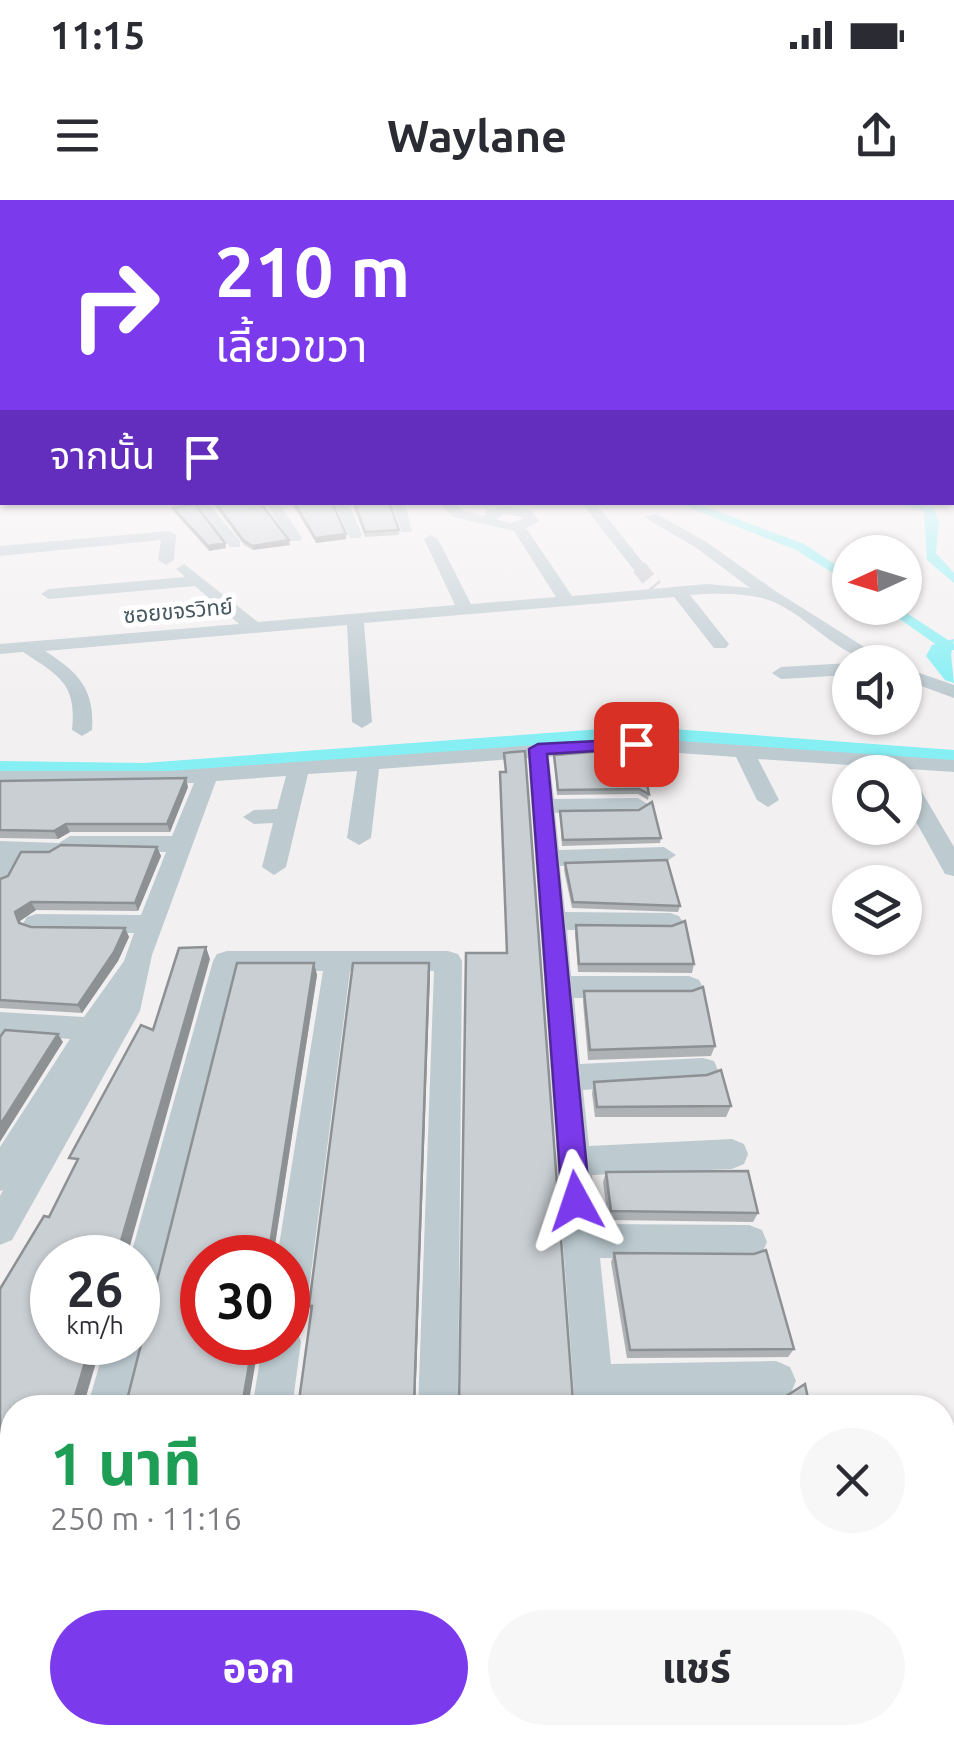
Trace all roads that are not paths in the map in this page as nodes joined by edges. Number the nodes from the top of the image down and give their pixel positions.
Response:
1 (172, 553) edge
2 (437, 553) edge
3 (542, 553) edge
4 (628, 553) edge
5 (713, 553) edge
6 (639, 567) tunnel mouth
7 (198, 581) junction
8 (665, 591) junction
9 (48, 594) dead end
10 (769, 594) junction
11 (568, 602) junction
12 (466, 611) junction
13 (355, 621) junction
14 (256, 628) junction
15 (845, 641) junction
16 (720, 644) dead end
17 (838, 645) edge
18 (851, 645) edge
19 (27, 647) junction
20 (0, 649) edge
21 (832, 669) edge
22 (781, 673) dead end
23 (922, 680) edge
24 (954, 692) edge
25 (362, 722) dead end
26 (82, 730) dead end
27 (538, 749) junction
28 (742, 749) junction
29 (369, 762) junction
30 (832, 763) edge
31 (954, 766) edge
32 (299, 767) junction
33 (922, 770) edge
34 (208, 774) junction
35 (0, 778) edge
36 (768, 800) dead end
37 (543, 806) junction
38 (638, 806) edge
39 (922, 812) edge
40 (287, 816) junction
41 (254, 817) dead end
42 (359, 838) dead end
43 (183, 844) junction
44 (8, 849) edge
45 (664, 855) dead end
46 (547, 858) junction
47 (274, 866) dead end
48 (954, 868) edge
49 (0, 877) edge
50 (552, 922) junction
51 (670, 922) edge
52 (36, 923) edge
53 (153, 924) junction
54 (140, 956) junction
55 (338, 962) junction
56 (689, 987) edge
57 (557, 988) junction
58 (0, 1023) edge
59 (92, 1029) junction
60 (703, 1070) dead end
61 (566, 1078) junction
62 (732, 1154) dead end
63 (573, 1161) junction
64 (0, 1176) edge
65 (0, 1228) edge
66 (154, 1235) edge
67 (298, 1235) edge
68 (579, 1241) junction
69 (749, 1242) dead end
70 (118, 1365) edge
71 (279, 1365) edge
72 (776, 1381) dead end
73 (110, 1395) edge
74 (274, 1395) edge
75 (438, 1395) edge
76 (594, 1395) edge
77 (606, 1395) edge

1 - 7 street
2 - 12 street
3 - 11 street
4 - 6 street
5 - 10 street
7 - 9 street
7 - 14 street
8 - 10 street, ซอยขจรวิทย์
8 - 11 street, ซอยขจรวิทย์
8 - 16 street
10 - 15 street, ซอยขจรวิทย์
11 - 12 street, ซอยขจรวิทย์
12 - 13 street, ซอยขจรวิทย์
13 - 14 street, ซอยขจรวิทย์
13 - 25 street
14 - 19 street, ซอยขจรวิทย์
15 - 17 street
15 - 18 street, ซอยขจรวิทย์
19 - 20 street, ซอยขจรวิทย์
19 - 26 street
21 - 22 street
23 - 24 street
27 - 28 street
27 - 29 street
27 - 37 street
28 - 30 street
28 - 36 street
29 - 32 street
29 - 42 street
31 - 33 street
32 - 34 street
32 - 40 street
34 - 35 street
34 - 43 street
37 - 38 street
37 - 46 street
39 - 48 street
40 - 41 street
40 - 47 street
43 - 44 street
43 - 53 street
44 - 49 street
45 - 46 street
46 - 50 street
50 - 51 street
50 - 57 street
52 - 53 street
53 - 54 street
54 - 59 street
54 - 65 street
55 - 66 street
55 - 67 street
55 - 75 street
56 - 57 street
57 - 61 street
58 - 59 street
59 - 64 street
60 - 61 street
61 - 63 street
62 - 63 street
63 - 68 street
68 - 69 street
68 - 76 street
70 - 73 street
71 - 74 street
72 - 77 street

